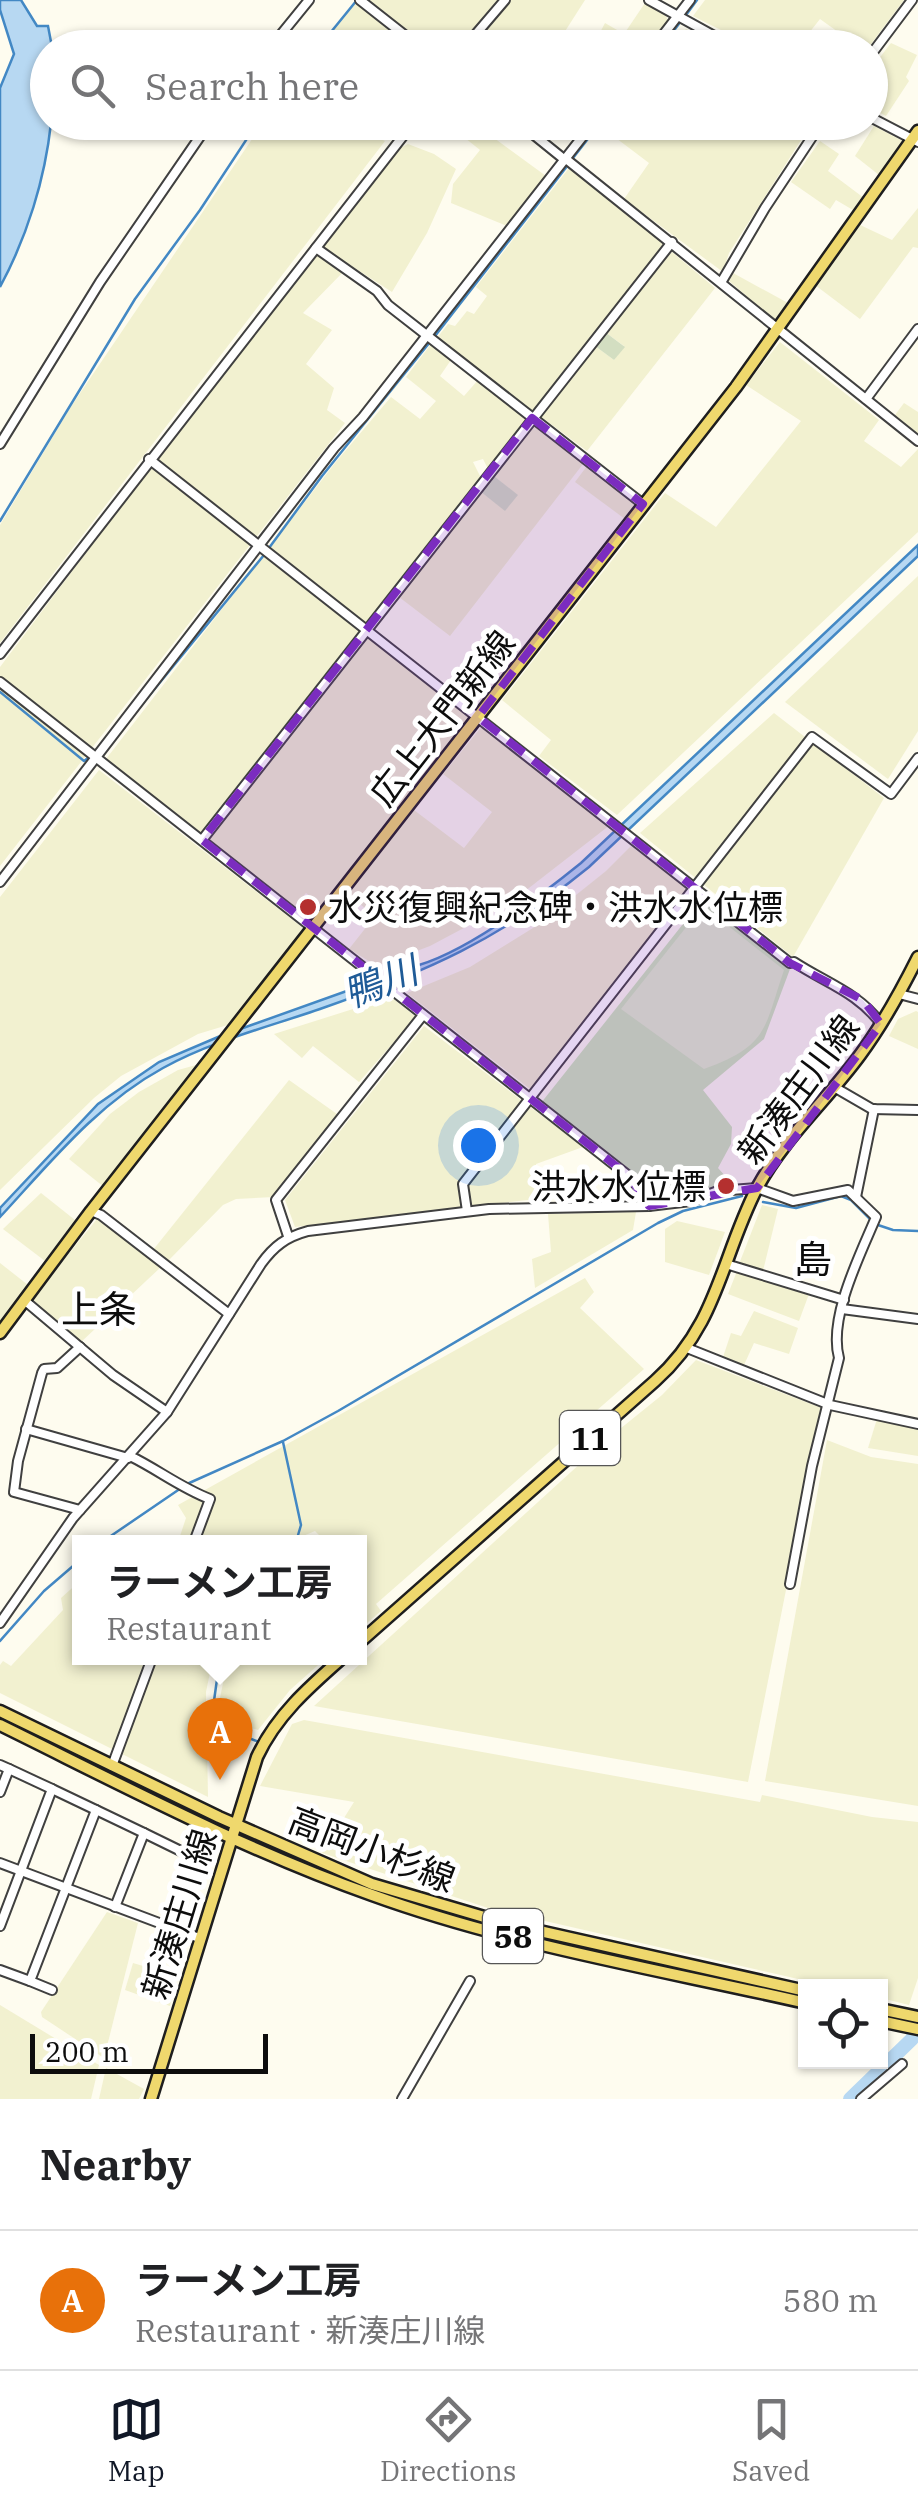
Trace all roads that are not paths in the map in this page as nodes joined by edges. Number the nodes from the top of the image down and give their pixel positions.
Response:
1 (309, 0) edge
2 (360, 0) edge
3 (504, 0) edge
4 (649, 0) edge
5 (690, 0) edge
6 (912, 0) edge
7 (678, 15) junction
8 (285, 30) edge
9 (398, 30) edge
10 (479, 30) edge
11 (667, 30) edge
12 (704, 30) edge
13 (888, 32) edge
14 (888, 125) edge
15 (916, 137) edge
16 (198, 140) edge
17 (400, 140) edge
18 (540, 140) edge
19 (580, 140) edge
20 (810, 140) edge
21 (565, 160) junction
22 (672, 242) junction
23 (316, 248) junction
24 (722, 281) junction
25 (776, 329) junction
26 (918, 329) edge
27 (427, 336) junction
28 (866, 399) junction
29 (532, 418) junction
30 (918, 440) edge
31 (0, 444) edge
32 (149, 459) junction
33 (643, 504) junction
34 (260, 544) junction
35 (368, 631) junction
36 (0, 654) edge
37 (0, 682) edge
38 (478, 716) junction
39 (96, 758) junction
40 (918, 758) edge
41 (202, 840) junction
42 (0, 882) edge
43 (694, 888) junction
44 (313, 928) junction
45 (918, 957) edge
46 (900, 994) junction
47 (918, 999) edge
48 (423, 1015) junction
49 (881, 1024) junction
50 (834, 1087) junction
51 (531, 1098) junction
52 (874, 1108) junction
53 (918, 1110) edge
54 (758, 1188) junction
55 (856, 1196) junction
56 (648, 1206) junction
57 (91, 1211) junction
58 (466, 1211) junction
59 (288, 1236) junction
60 (726, 1264) junction
61 (24, 1300) junction
62 (843, 1305) junction
63 (229, 1314) junction
64 (918, 1319) edge
65 (0, 1333) edge
66 (80, 1347) junction
67 (687, 1348) junction
68 (830, 1405) junction
69 (168, 1412) junction
70 (918, 1424) edge
71 (26, 1429) junction
72 (129, 1457) junction
73 (80, 1510) junction
74 (197, 1535) edge
75 (790, 1584) dead end
76 (0, 1623) edge
77 (367, 1636) edge
78 (149, 1665) edge
79 (335, 1665) edge
80 (0, 1711) edge
81 (0, 1725) edge
82 (5, 1766) edge
83 (112, 1766) junction
84 (52, 1789) junction
85 (0, 1792) edge
86 (96, 1810) junction
87 (234, 1830) junction
88 (144, 1833) junction
89 (0, 1863) edge
90 (21, 1872) junction
91 (66, 1888) junction
92 (115, 1907) junction
93 (0, 1926) edge
94 (167, 1926) junction
95 (199, 1938) junction
96 (0, 1970) edge
97 (30, 1981) junction
98 (470, 1981) dead end
99 (798, 1989) edge
100 (52, 1990) dead end
101 (798, 2001) edge
102 (888, 2011) edge
103 (918, 2018) edge
104 (888, 2022) edge
105 (918, 2029) edge
106 (902, 2064) dead end
107 (156, 2097) edge
108 (402, 2099) edge
109 (861, 2099) edge

1 - 8 street
2 - 9 street
3 - 10 street
4 - 7 street
5 - 7 street
6 - 13 street
7 - 11 street
7 - 12 street
14 - 15 street
15 - 25 main road, 広上大門新線
16 - 31 street
17 - 23 street
18 - 21 street
19 - 21 street
20 - 24 street
21 - 22 street
21 - 27 street
22 - 24 street
22 - 29 street
23 - 27 street
23 - 32 street
24 - 25 street
25 - 28 street
25 - 33 main road, 広上大門新線
26 - 28 street
27 - 29 street
27 - 34 street
28 - 30 street
29 - 33 street
29 - 35 street
32 - 34 street
32 - 36 street
33 - 38 main road, 広上大門新線
34 - 35 street
34 - 39 street
35 - 38 street
35 - 41 street
37 - 39 street
38 - 43 street
38 - 44 main road, 広上大門新線
39 - 41 street
39 - 42 street
40 - 43 street
41 - 44 street
43 - 49 street
43 - 51 street
44 - 48 street
44 - 57 main road, 広上大門新線
45 - 46 main road, 新湊庄川線 / 11
46 - 47 street
46 - 49 main road, 新湊庄川線 / 11
48 - 51 street
48 - 59 street
49 - 50 main road, 新湊庄川線 / 11
50 - 52 street
50 - 54 main road, 新湊庄川線 / 11
51 - 56 street
51 - 58 street
52 - 53 street
52 - 55 street
54 - 55 street
54 - 56 street
54 - 60 main road, 新湊庄川線 / 11
55 - 62 street
56 - 58 street
57 - 61 main road, 広上大門新線
57 - 63 street
58 - 59 street
59 - 63 street
60 - 62 street
60 - 67 main road, 新湊庄川線 / 11
61 - 65 main road, 広上大門新線
61 - 66 street
62 - 64 street
62 - 68 street
63 - 69 street
66 - 69 street
66 - 71 street
67 - 68 street
67 - 77 main road, 新湊庄川線 / 11
68 - 70 street
68 - 75 street
69 - 72 street
71 - 72 street
71 - 73 street
72 - 73 street
72 - 74 street
73 - 76 street
78 - 83 street
79 - 87 main road, 新湊庄川線
80 - 83 main road, 高岡小杉線 / 58
81 - 87 main road, 高岡小杉線 / 58
82 - 84 street
82 - 85 street
83 - 87 main road, 高岡小杉線 / 58
84 - 86 street
84 - 90 street
86 - 88 street
86 - 91 street
87 - 95 main road, 新湊庄川線
87 - 99 main road, 高岡小杉線 / 58
87 - 101 main road, 高岡小杉線 / 58
88 - 92 street
88 - 94 street
89 - 90 street
90 - 91 street
90 - 93 street
91 - 92 street
91 - 97 street
92 - 94 street
94 - 95 street
95 - 107 main road, 新湊庄川線
96 - 97 street
97 - 100 street
98 - 108 street
102 - 103 main road
104 - 105 main road
106 - 109 street

